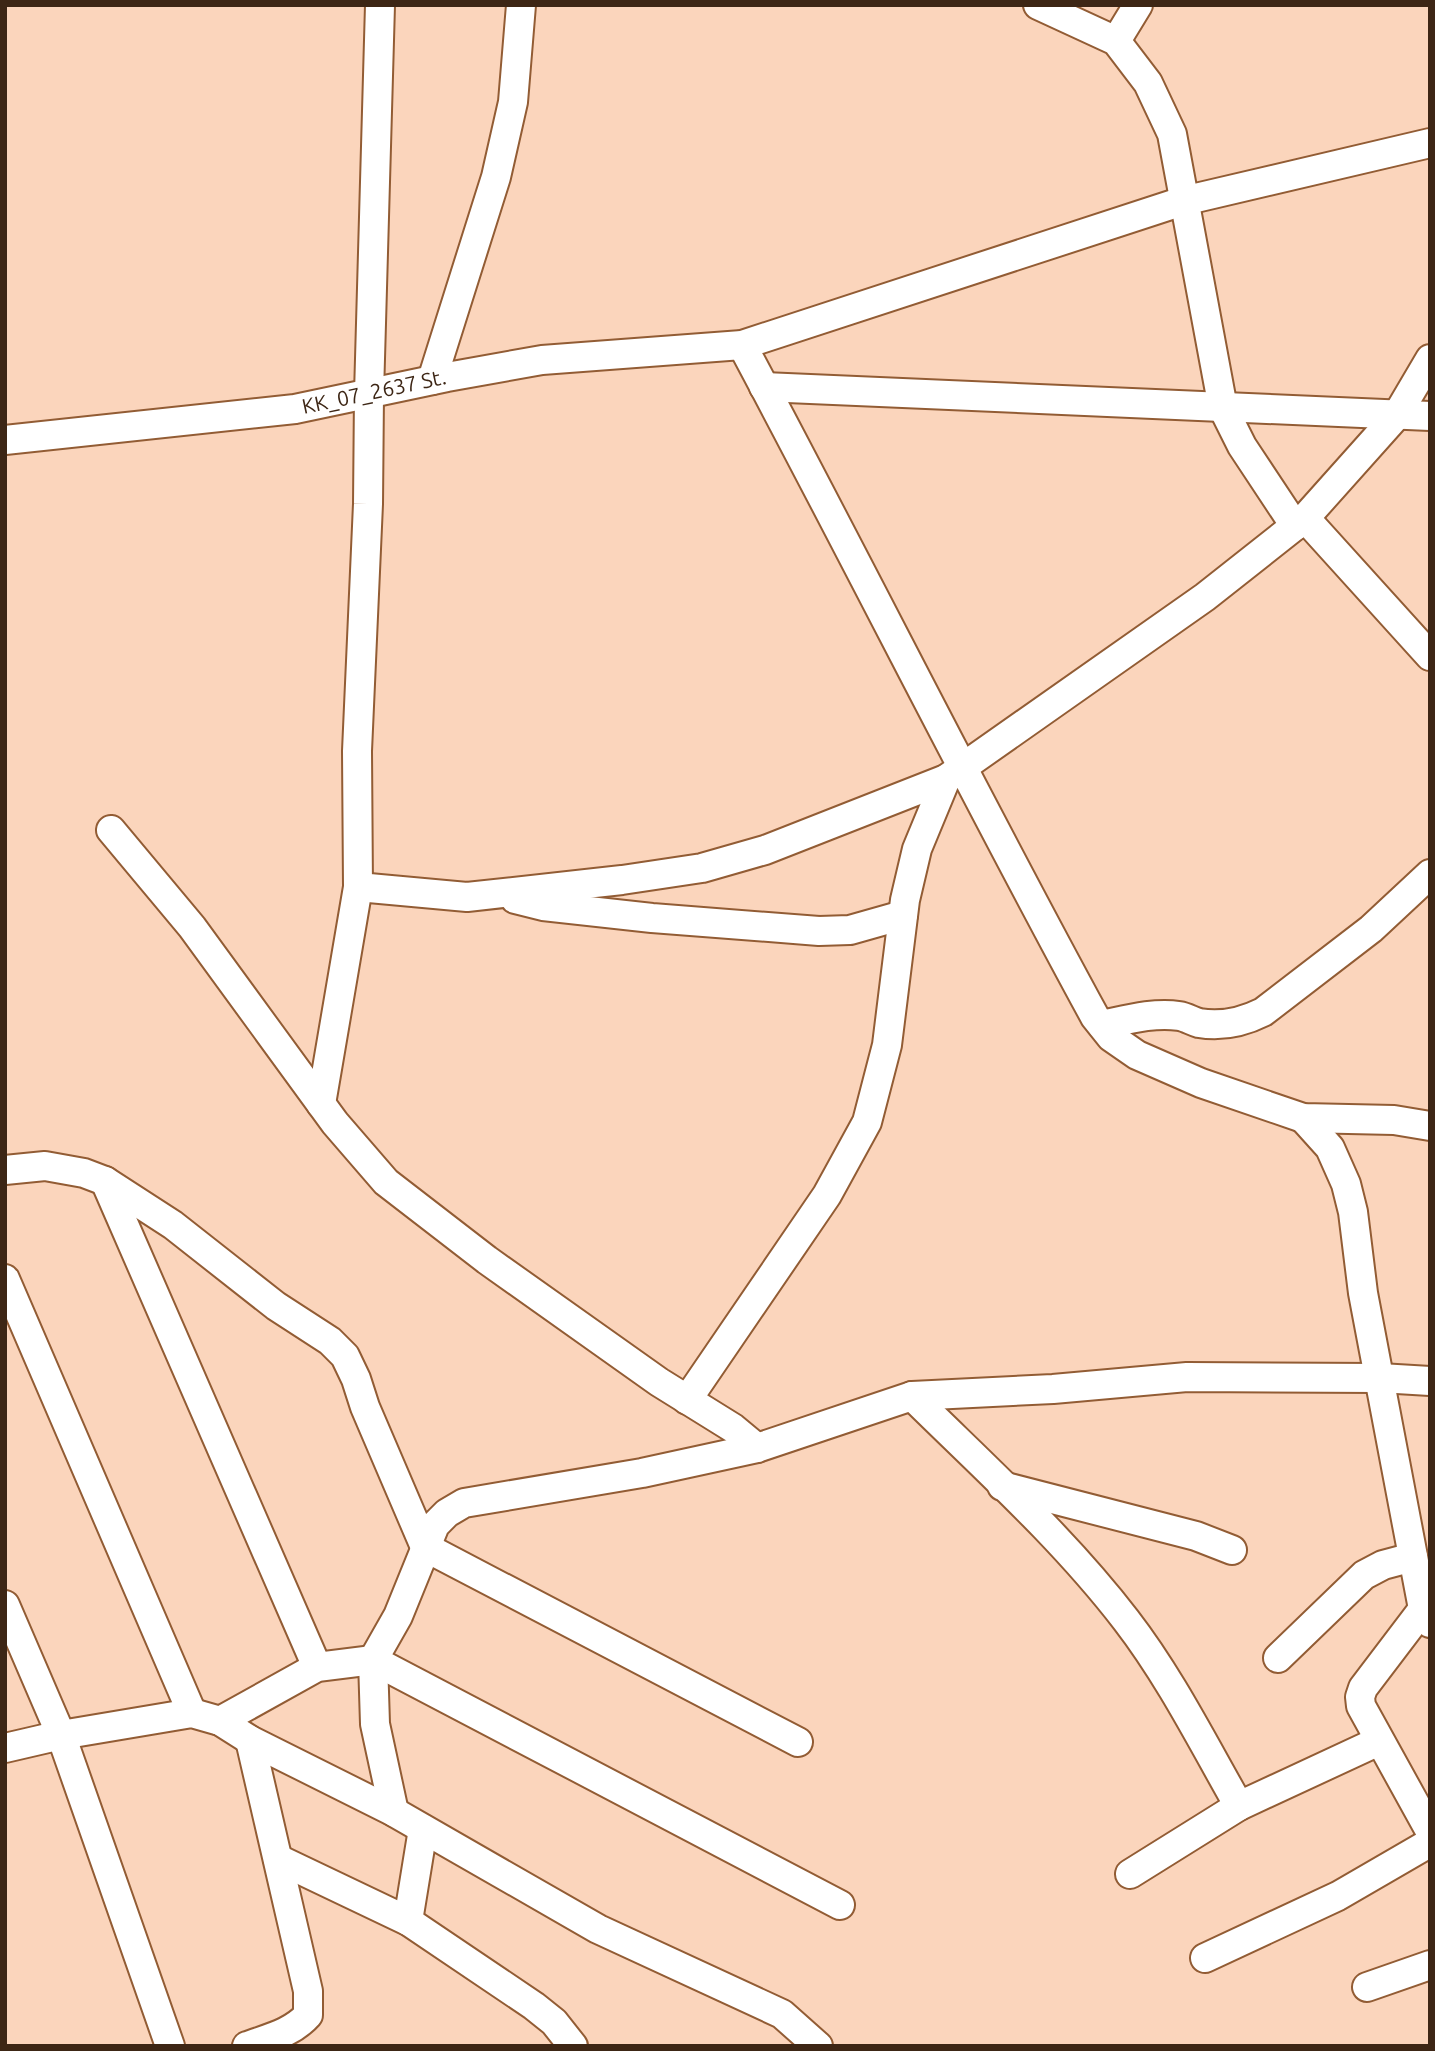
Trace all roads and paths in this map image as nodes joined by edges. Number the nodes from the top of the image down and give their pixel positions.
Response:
1 (380, 5) edge
2 (521, 5) edge
3 (1038, 5) edge
4 (1138, 5) edge
5 (1116, 41) junction
6 (1430, 144) edge
7 (1183, 201) junction
8 (742, 345) junction
9 (1430, 359) edge
10 (432, 380) junction
11 (764, 387) junction
12 (369, 394) junction
13 (1223, 408) junction
14 (1397, 415) junction
15 (1430, 416) edge
16 (5, 440) edge
17 (1300, 522) junction
18 (1430, 656) edge
19 (955, 774) junction
20 (111, 830) dead end
21 (1430, 874) edge
22 (358, 887) junction
23 (500, 894) junction
24 (903, 915) junction
25 (1102, 1025) junction
26 (321, 1104) junction
27 (1303, 1118) junction
28 (1430, 1126) edge
29 (5, 1170) edge
30 (105, 1181) junction
31 (5, 1279) edge
32 (1380, 1378) junction
33 (1430, 1381) edge
34 (912, 1396) junction
35 (687, 1400) junction
36 (757, 1448) junction
37 (1002, 1486) junction
38 (425, 1547) junction
39 (1232, 1550) dead end
40 (1413, 1557) junction
41 (5, 1605) edge
42 (1427, 1616) edge
43 (1278, 1658) dead end
44 (373, 1660) junction
45 (317, 1667) junction
46 (192, 1713) junction
47 (220, 1721) junction
48 (61, 1735) junction
49 (250, 1740) junction
50 (1379, 1741) junction
51 (799, 1742) dead end
52 (5, 1748) edge
53 (1239, 1806) junction
54 (394, 1812) junction
55 (1428, 1826) edge
56 (423, 1829) junction
57 (278, 1859) junction
58 (1130, 1874) dead end
59 (840, 1905) dead end
60 (408, 1921) junction
61 (1205, 1958) dead end
62 (1430, 1965) edge
63 (1367, 1987) dead end
64 (170, 2046) edge
65 (247, 2046) edge
66 (573, 2046) edge
67 (818, 2046) edge

1 - 12 street
2 - 10 street
3 - 5 street
4 - 5 street
5 - 7 street
6 - 7 street, KK_07_2637 St.
7 - 8 street, KK_07_2637 St.
7 - 13 street
8 - 10 street, KK_07_2637 St.
8 - 11 street
9 - 14 street
10 - 12 street, KK_07_2637 St.
11 - 13 street
11 - 19 street
12 - 16 street, KK_07_2637 St.
12 - 22 street
13 - 14 street
13 - 17 street
14 - 15 street
14 - 17 street
17 - 18 street
17 - 19 street
19 - 23 street
19 - 24 street
19 - 25 street
20 - 26 street
21 - 25 street
22 - 23 street
22 - 26 street
23 - 24 street
24 - 35 street
25 - 27 street
26 - 35 street
27 - 28 street
27 - 32 street
29 - 30 street
30 - 38 street
30 - 45 street
31 - 46 street
32 - 33 street
32 - 34 street
32 - 40 street
34 - 36 street
34 - 37 street
35 - 36 street
36 - 38 street
37 - 39 street
37 - 53 street
38 - 44 street
38 - 51 street
40 - 42 street
40 - 43 street
41 - 48 street
42 - 50 street
44 - 45 street
44 - 54 street
44 - 59 street
45 - 47 street
46 - 47 street
46 - 48 street
47 - 49 street
48 - 52 street
48 - 64 street
49 - 54 street
49 - 57 street
50 - 53 street
50 - 55 street
53 - 58 street
54 - 56 street
55 - 61 street
56 - 60 street
56 - 67 street
57 - 60 street
57 - 65 street
60 - 66 street
62 - 63 street

